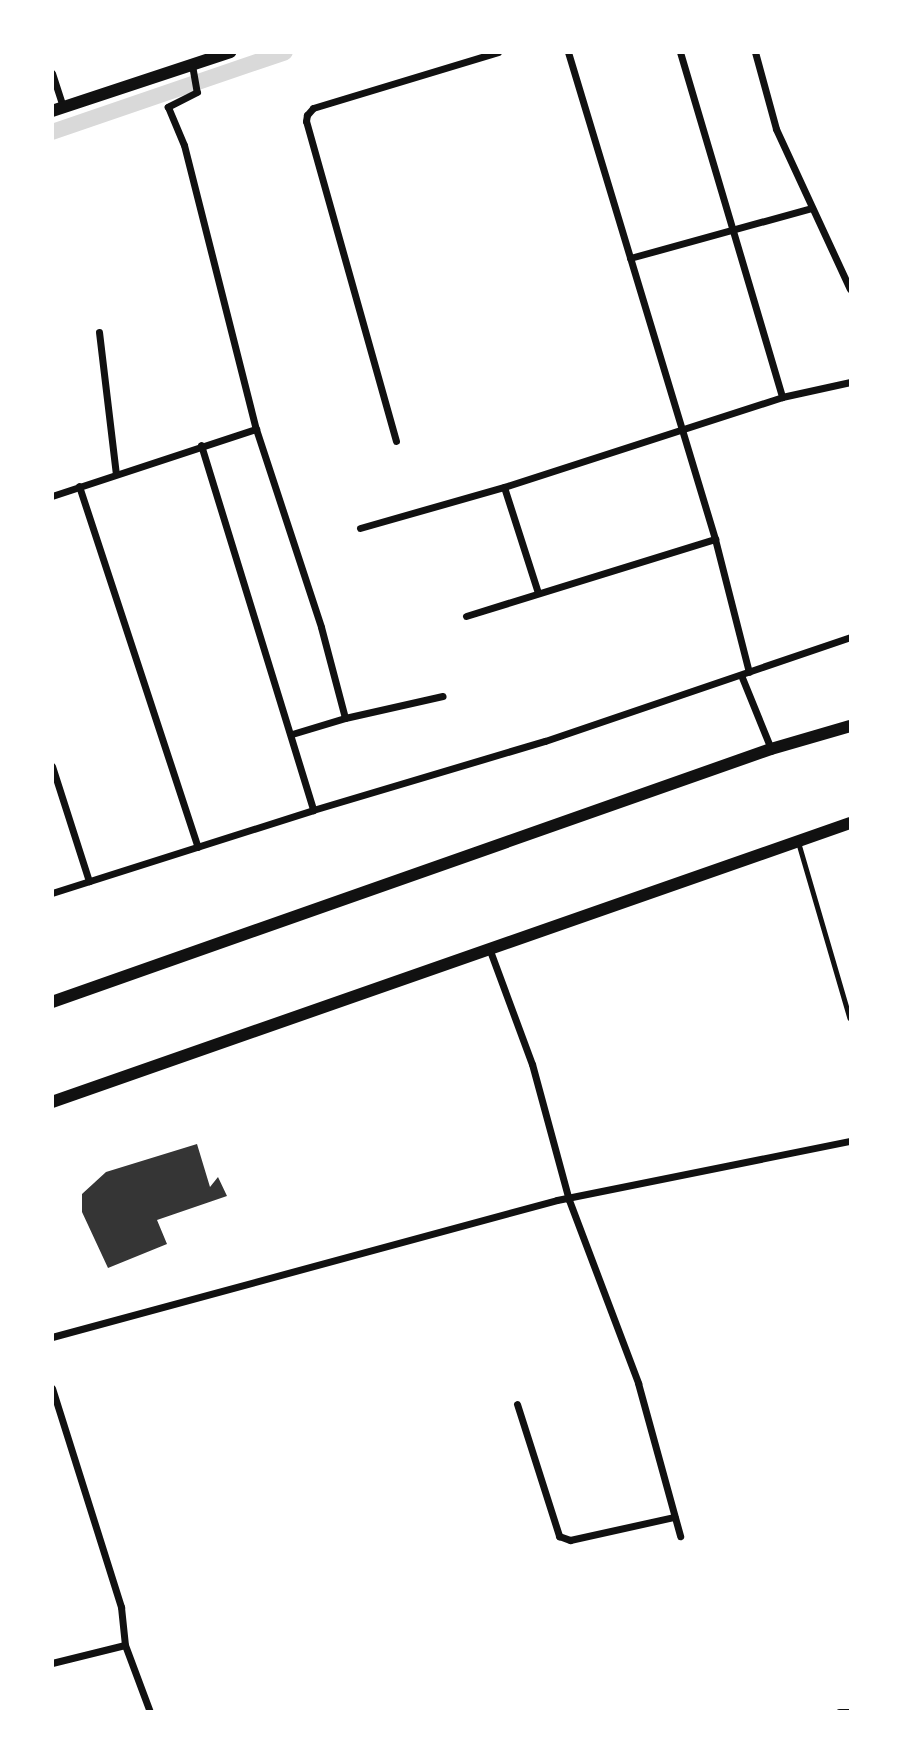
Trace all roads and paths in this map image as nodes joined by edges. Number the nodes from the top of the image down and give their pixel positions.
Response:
1 (230, 52) edge
2 (498, 52) edge
3 (568, 52) edge
4 (680, 52) edge
5 (755, 52) edge
6 (193, 70) junction
7 (52, 73) edge
8 (58, 109) edge
9 (811, 208) junction
10 (732, 229) junction
11 (630, 258) junction
12 (850, 289) edge
13 (99, 332) dead end
14 (850, 382) edge
15 (782, 397) junction
16 (681, 428) junction
17 (256, 429) junction
18 (396, 441) dead end
19 (201, 445) junction
20 (116, 474) junction
21 (79, 486) junction
22 (504, 487) junction
23 (52, 496) edge
24 (360, 528) dead end
25 (715, 538) junction
26 (538, 593) junction
27 (466, 616) dead end
28 (850, 637) edge
29 (745, 674) junction
30 (443, 696) dead end
31 (345, 718) junction
32 (850, 726) edge
33 (292, 734) junction
34 (771, 749) junction
35 (52, 766) edge
36 (313, 810) junction
37 (850, 823) edge
38 (797, 840) junction
39 (198, 847) junction
40 (89, 881) junction
41 (52, 893) edge
42 (489, 948) junction
43 (52, 1002) edge
44 (850, 1018) edge
45 (52, 1102) edge
46 (850, 1141) edge
47 (568, 1198) junction
48 (52, 1337) edge
49 (52, 1388) edge
50 (517, 1404) dead end
51 (674, 1517) junction
52 (680, 1536) dead end
53 (125, 1645) junction
54 (52, 1663) edge
55 (150, 1712) edge
56 (839, 1712) edge
57 (850, 1712) edge

1 - 6 street
2 - 18 street
3 - 11 street
4 - 10 street
5 - 9 street
6 - 8 street
6 - 17 street
7 - 8 street
9 - 10 street
9 - 12 street
10 - 11 street
10 - 15 street
11 - 16 street
13 - 20 street
14 - 15 street
15 - 16 street
16 - 22 street
16 - 25 street
17 - 19 street
17 - 31 street
19 - 20 street
19 - 33 street
20 - 21 street
21 - 23 street
21 - 39 street
22 - 24 street
22 - 26 street
25 - 26 street
25 - 29 street
26 - 27 street
28 - 29 street
29 - 34 street
29 - 36 street
30 - 31 street
31 - 33 street
32 - 34 street
33 - 36 street
34 - 43 street
35 - 40 street
36 - 39 street
37 - 38 street
38 - 42 street
38 - 44 lane
39 - 40 street
40 - 41 street
42 - 45 street
42 - 47 street
46 - 47 street
47 - 48 street
47 - 51 street
49 - 53 street
50 - 51 street
51 - 52 street
53 - 54 street
53 - 55 street
56 - 57 street

